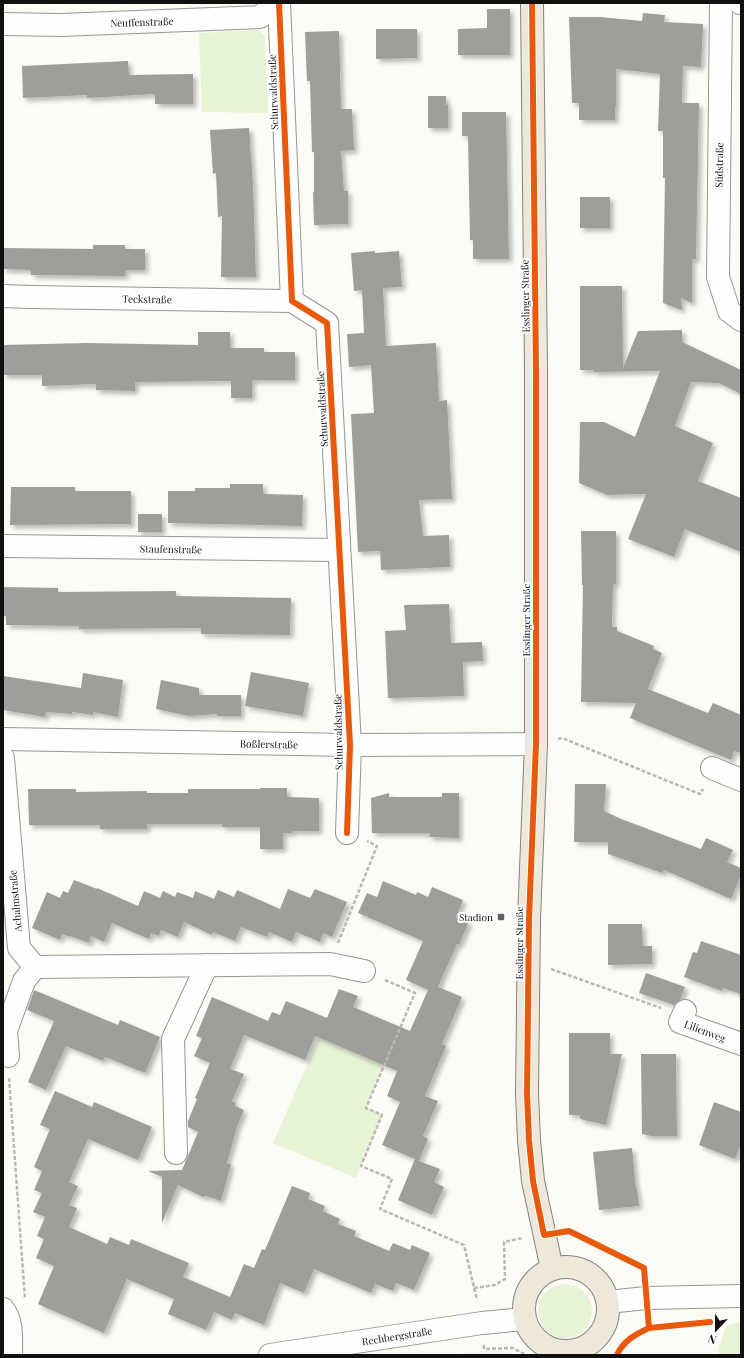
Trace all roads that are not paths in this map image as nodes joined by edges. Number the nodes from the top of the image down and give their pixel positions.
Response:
1 (276, 3) edge
2 (279, 3) edge
3 (532, 3) edge
4 (721, 3) edge
5 (3, 24) edge
6 (3, 296) edge
7 (292, 301) junction
8 (741, 320) edge
9 (3, 546) edge
10 (339, 550) junction
11 (3, 739) edge
12 (536, 744) junction
13 (350, 745) junction
14 (3, 758) edge
15 (712, 768) road end
16 (741, 780) edge
17 (347, 833) road end
18 (207, 965) junction
19 (35, 967) junction
20 (364, 971) road end
21 (685, 1011) road end
22 (741, 1044) edge
23 (8, 1056) road end
24 (176, 1153) dead end
25 (552, 1269) junction
26 (741, 1296) edge
27 (608, 1302) junction
28 (3, 1309) edge
29 (524, 1318) junction
30 (573, 1353) edge
31 (284, 1354) edge
32 (11, 1355) edge

1 - 5 street, Neuffenstraße
2 - 7 street, Schurwaldstraße
3 - 12 main road, Esslinger Straße
4 - 8 street, Südstraße
6 - 7 street, Teckstraße
7 - 10 street, Schurwaldstraße
9 - 10 street, Staufenstraße
10 - 13 street, Schurwaldstraße
11 - 13 street, Boßlerstraße
12 - 13 street, Boßlerstraße
12 - 25 main road, Esslinger Straße
13 - 17 street, Schurwaldstraße
14 - 19 street, Achalmstraße
15 - 16 street
18 - 19 street
18 - 20 street
18 - 24 street
19 - 23 street
21 - 22 street, Lilienweg
25 - 27 main road
25 - 29 main road
26 - 27 street
27 - 30 main road
28 - 32 street
29 - 30 main road
29 - 31 street, Rechbergstraße

